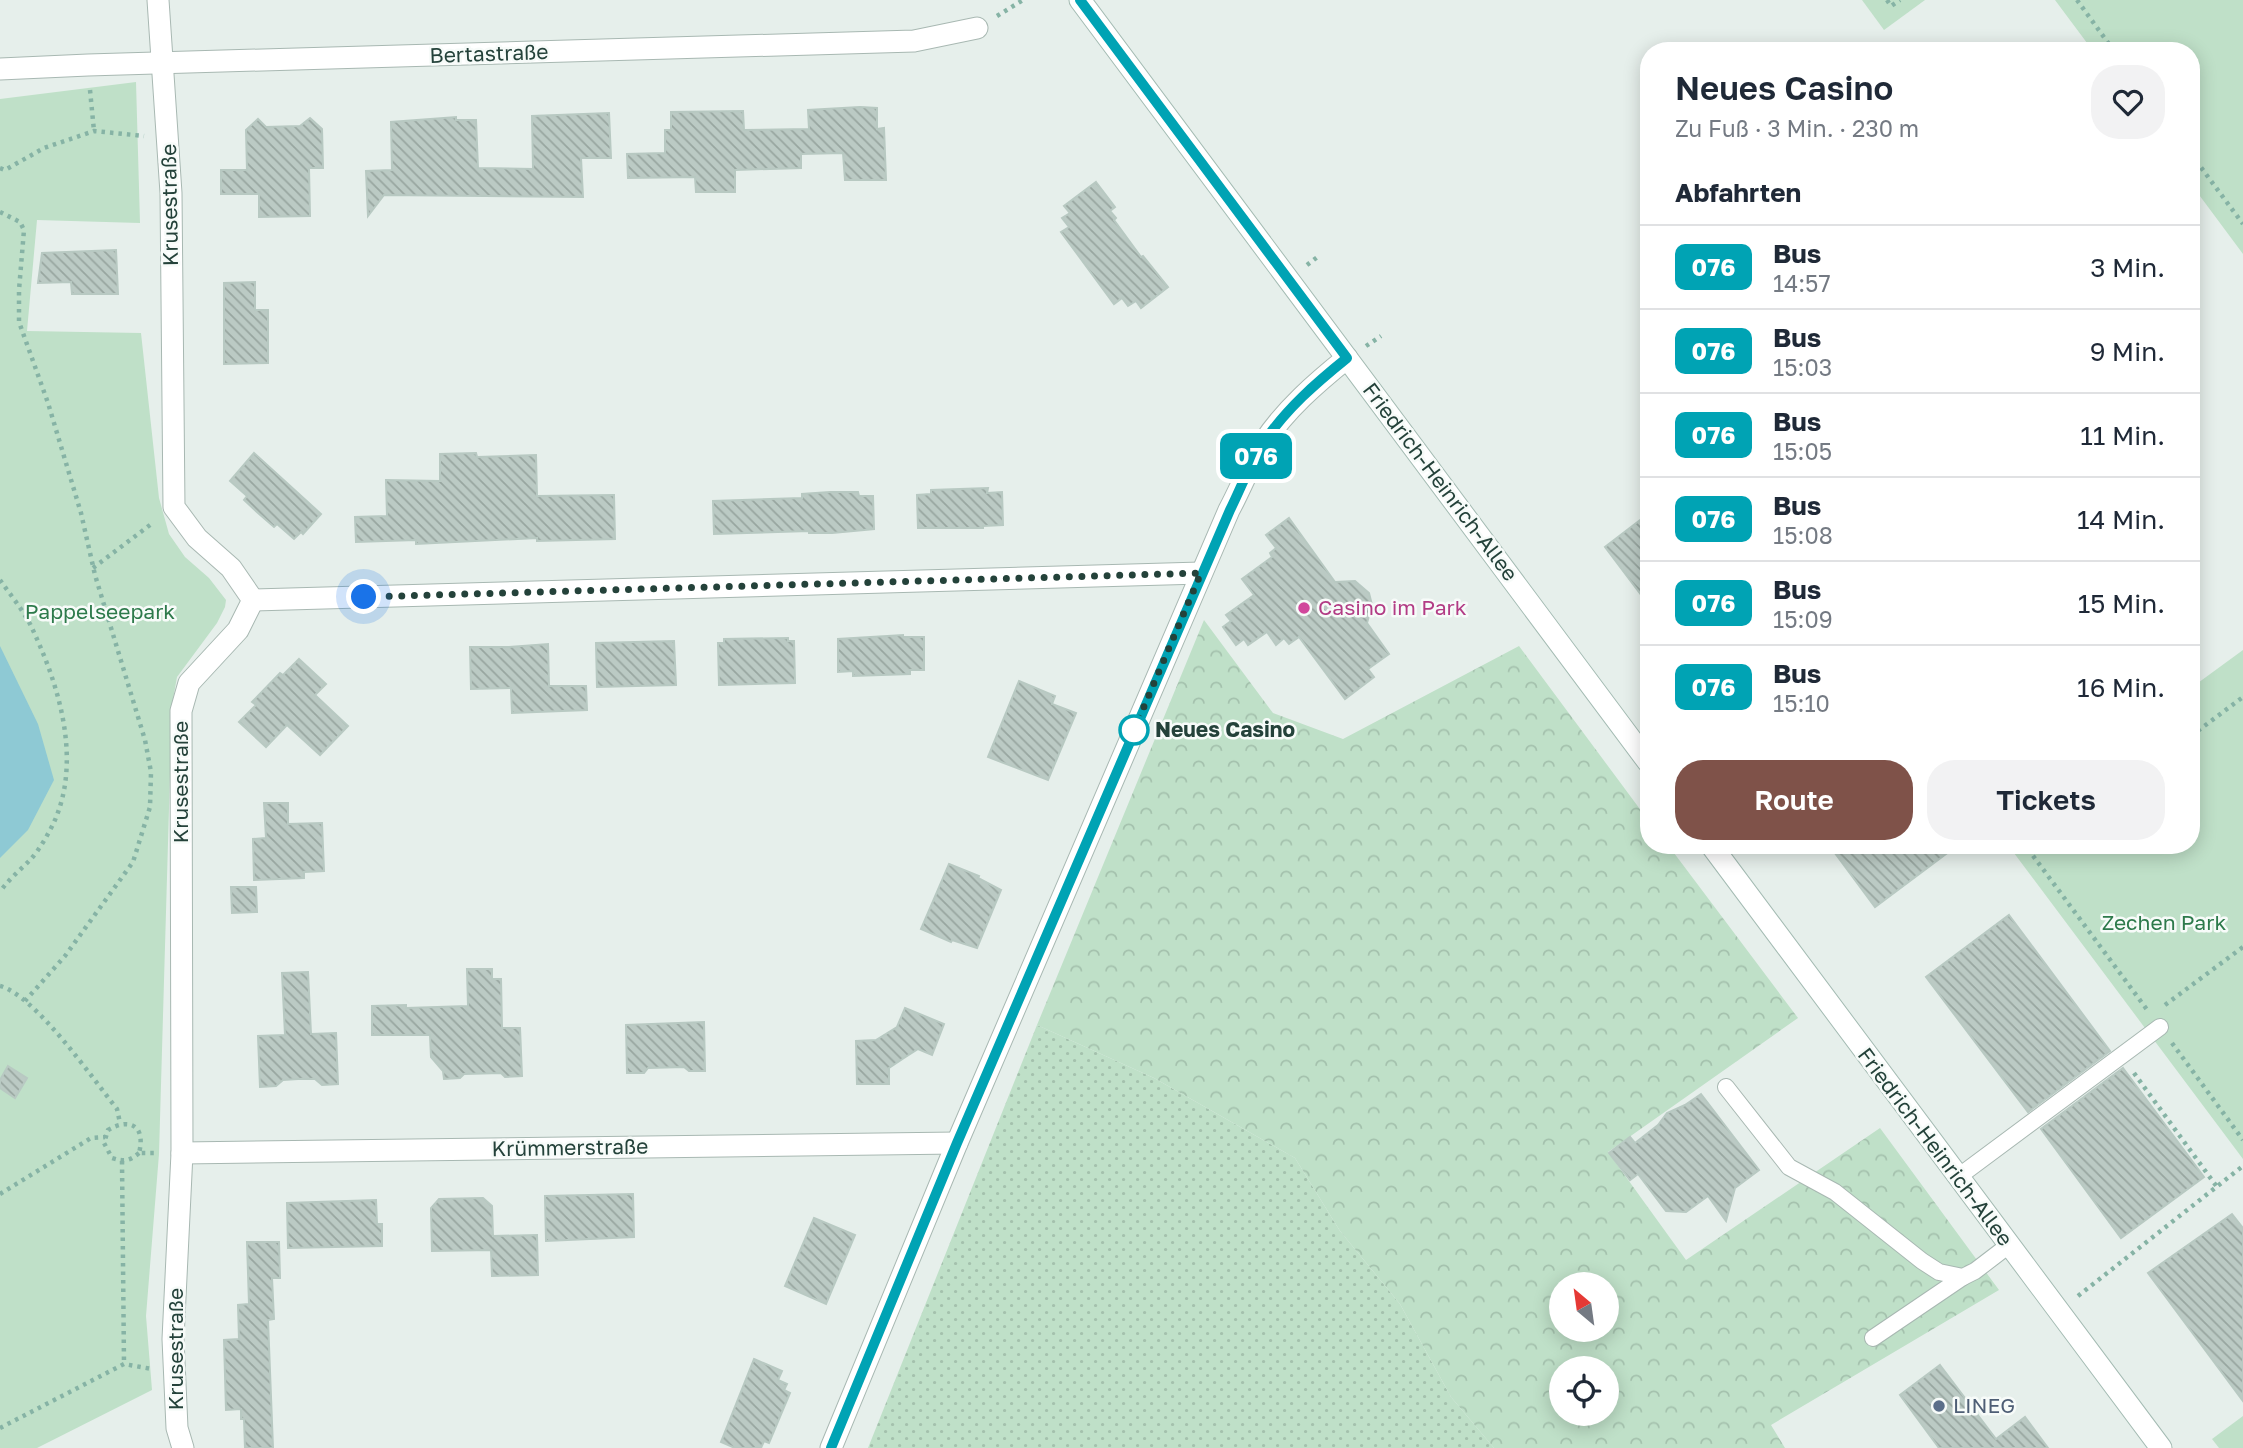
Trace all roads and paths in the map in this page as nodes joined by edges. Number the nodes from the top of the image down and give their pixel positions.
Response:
1 (158, 0) edge
2 (1080, 0) edge
3 (1886, 0) edge
4 (1900, 0) edge
5 (2077, 0) edge
6 (977, 28) dead end
7 (2107, 42) edge
8 (161, 64) junction
9 (88, 65) junction
10 (0, 69) edge
11 (94, 131) junction
12 (168, 138) junction
13 (2200, 166) edge
14 (0, 168) edge
15 (0, 212) edge
16 (2243, 224) edge
17 (1347, 358) junction
18 (174, 507) junction
19 (93, 568) junction
20 (1201, 573) junction
21 (0, 580) edge
22 (253, 600) junction
23 (2243, 697) edge
24 (2200, 729) edge
25 (1640, 751) edge
26 (1718, 854) edge
27 (2032, 854) edge
28 (0, 892) edge
29 (2243, 947) edge
30 (0, 986) edge
31 (25, 1001) junction
32 (2156, 1021) junction
33 (2121, 1056) junction
34 (1726, 1087) dead end
35 (120, 1123) junction
36 (105, 1138) junction
37 (2243, 1140) edge
38 (957, 1143) junction
39 (139, 1153) junction
40 (183, 1153) junction
41 (122, 1161) junction
42 (2243, 1166) edge
43 (1958, 1177) junction
44 (2217, 1187) junction
45 (0, 1194) edge
46 (2009, 1245) junction
47 (1963, 1277) junction
48 (2058, 1311) junction
49 (1873, 1338) dead end
50 (124, 1364) junction
51 (174, 1372) junction
52 (0, 1428) edge
53 (183, 1448) edge
54 (831, 1448) edge
55 (2161, 1448) edge

1 - 8 street, Krusestraße
2 - 17 street, Friedrich-Heinrich-Allee
3 - 4 path
5 - 7 path
6 - 8 street, Bertastraße
8 - 9 street, Bertastraße
8 - 12 street, Krusestraße
9 - 10 street, Bertastraße
9 - 11 path
11 - 12 path
11 - 14 path
12 - 18 street, Krusestraße
13 - 16 path
15 - 19 path
17 - 20 street
17 - 25 street, Friedrich-Heinrich-Allee
18 - 19 path
18 - 22 street
19 - 31 path
20 - 22 street
20 - 38 street
21 - 28 path
22 - 40 street, Krusestraße
23 - 24 path
26 - 43 street, Friedrich-Heinrich-Allee
27 - 32 path
29 - 32 path
30 - 31 path
31 - 35 path
32 - 33 lane
32 - 37 path
33 - 43 lane
33 - 44 path
34 - 47 lane
35 - 36 path
35 - 39 path
36 - 41 path
36 - 45 path
38 - 40 street, Krümmerstraße
38 - 54 street
39 - 40 path
39 - 41 path
40 - 51 street, Krusestraße
41 - 50 path
42 - 44 path
43 - 46 street, Friedrich-Heinrich-Allee
44 - 48 path
46 - 47 lane
46 - 48 street, Friedrich-Heinrich-Allee
47 - 49 lane
48 - 55 street, Friedrich-Heinrich-Allee
50 - 51 path
50 - 52 path
51 - 53 street, Krusestraße

